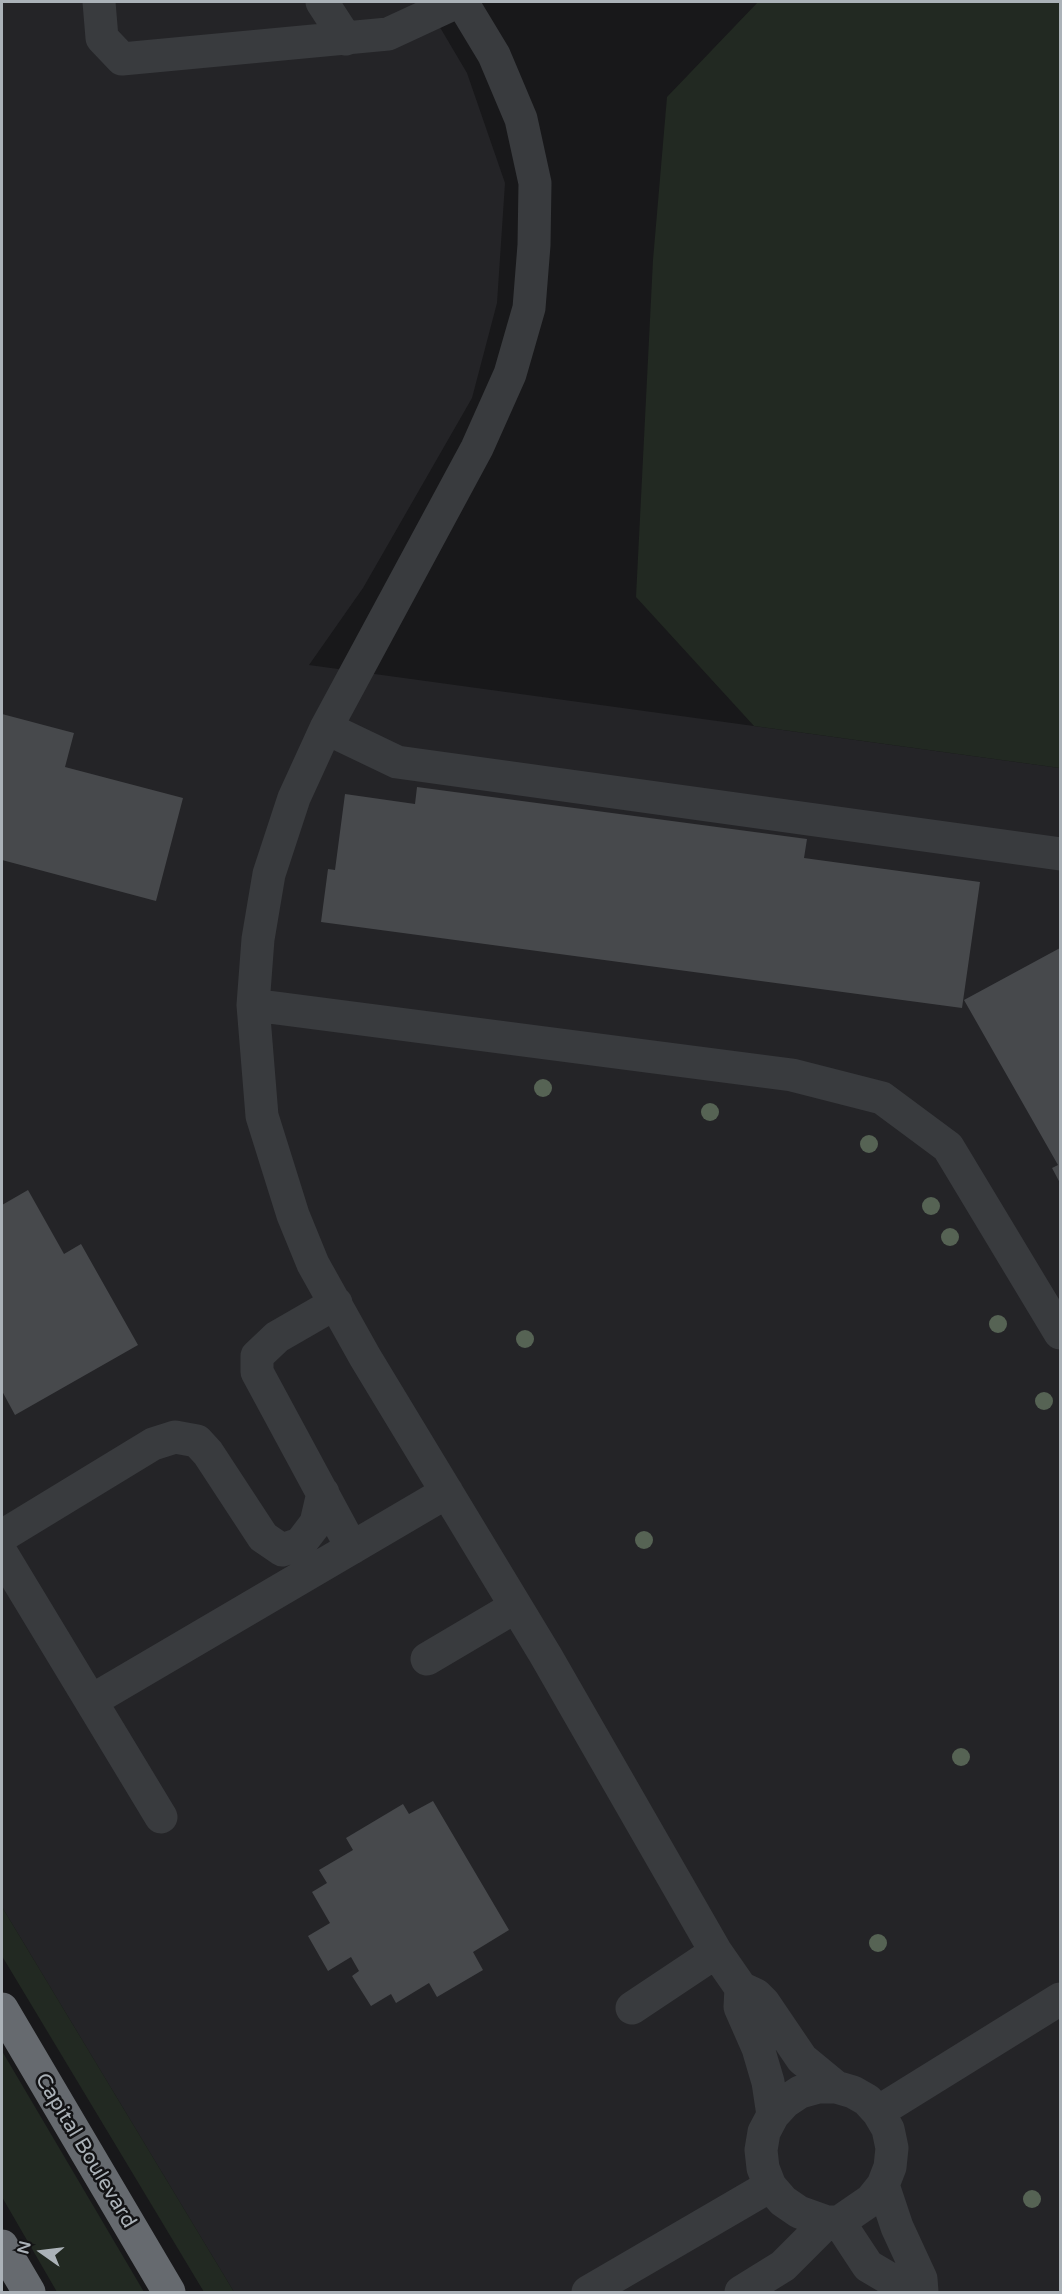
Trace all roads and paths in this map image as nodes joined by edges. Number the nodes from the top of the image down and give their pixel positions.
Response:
1 (99, 2) edge
2 (322, 2) edge
3 (458, 2) edge
4 (462, 2) edge
5 (346, 39) junction
6 (326, 728) junction
7 (1060, 854) edge
8 (253, 1005) junction
9 (336, 1303) junction
10 (1060, 1333) edge
11 (447, 1492) junction
12 (323, 1493) junction
13 (2, 1536) edge
14 (352, 1548) junction
15 (2, 1554) edge
16 (515, 1607) junction
17 (427, 1659) dead end
18 (91, 1701) junction
19 (161, 1817) dead end
20 (716, 1952) junction
21 (741, 1988) junction
22 (1060, 1999) edge
23 (632, 2008) dead end
24 (2, 2009) edge
25 (836, 2087) junction
26 (878, 2112) junction
27 (773, 2115) junction
28 (883, 2185) junction
29 (770, 2186) junction
30 (833, 2222) junction
31 (2, 2246) edge
32 (29, 2292) edge
33 (169, 2292) edge
34 (588, 2292) edge
35 (741, 2292) edge
36 (912, 2292) edge
37 (922, 2292) edge

1 - 5 lane
2 - 5 lane
3 - 5 lane
4 - 6 lane
6 - 7 lane
6 - 8 lane
8 - 9 lane
8 - 10 lane
9 - 11 lane
9 - 12 lane
11 - 14 lane
11 - 16 lane
12 - 13 lane
12 - 14 lane
14 - 18 lane
15 - 18 lane
16 - 17 lane
16 - 20 lane
18 - 19 lane
20 - 21 lane
20 - 23 lane
21 - 25 lane
21 - 27 lane
22 - 26 lane
24 - 33 highway, Capital Boulevard
25 - 26 lane
25 - 27 lane
26 - 28 lane
27 - 29 lane
28 - 30 lane
28 - 37 lane
29 - 30 lane
29 - 34 lane
30 - 35 lane
30 - 36 lane
31 - 32 highway

